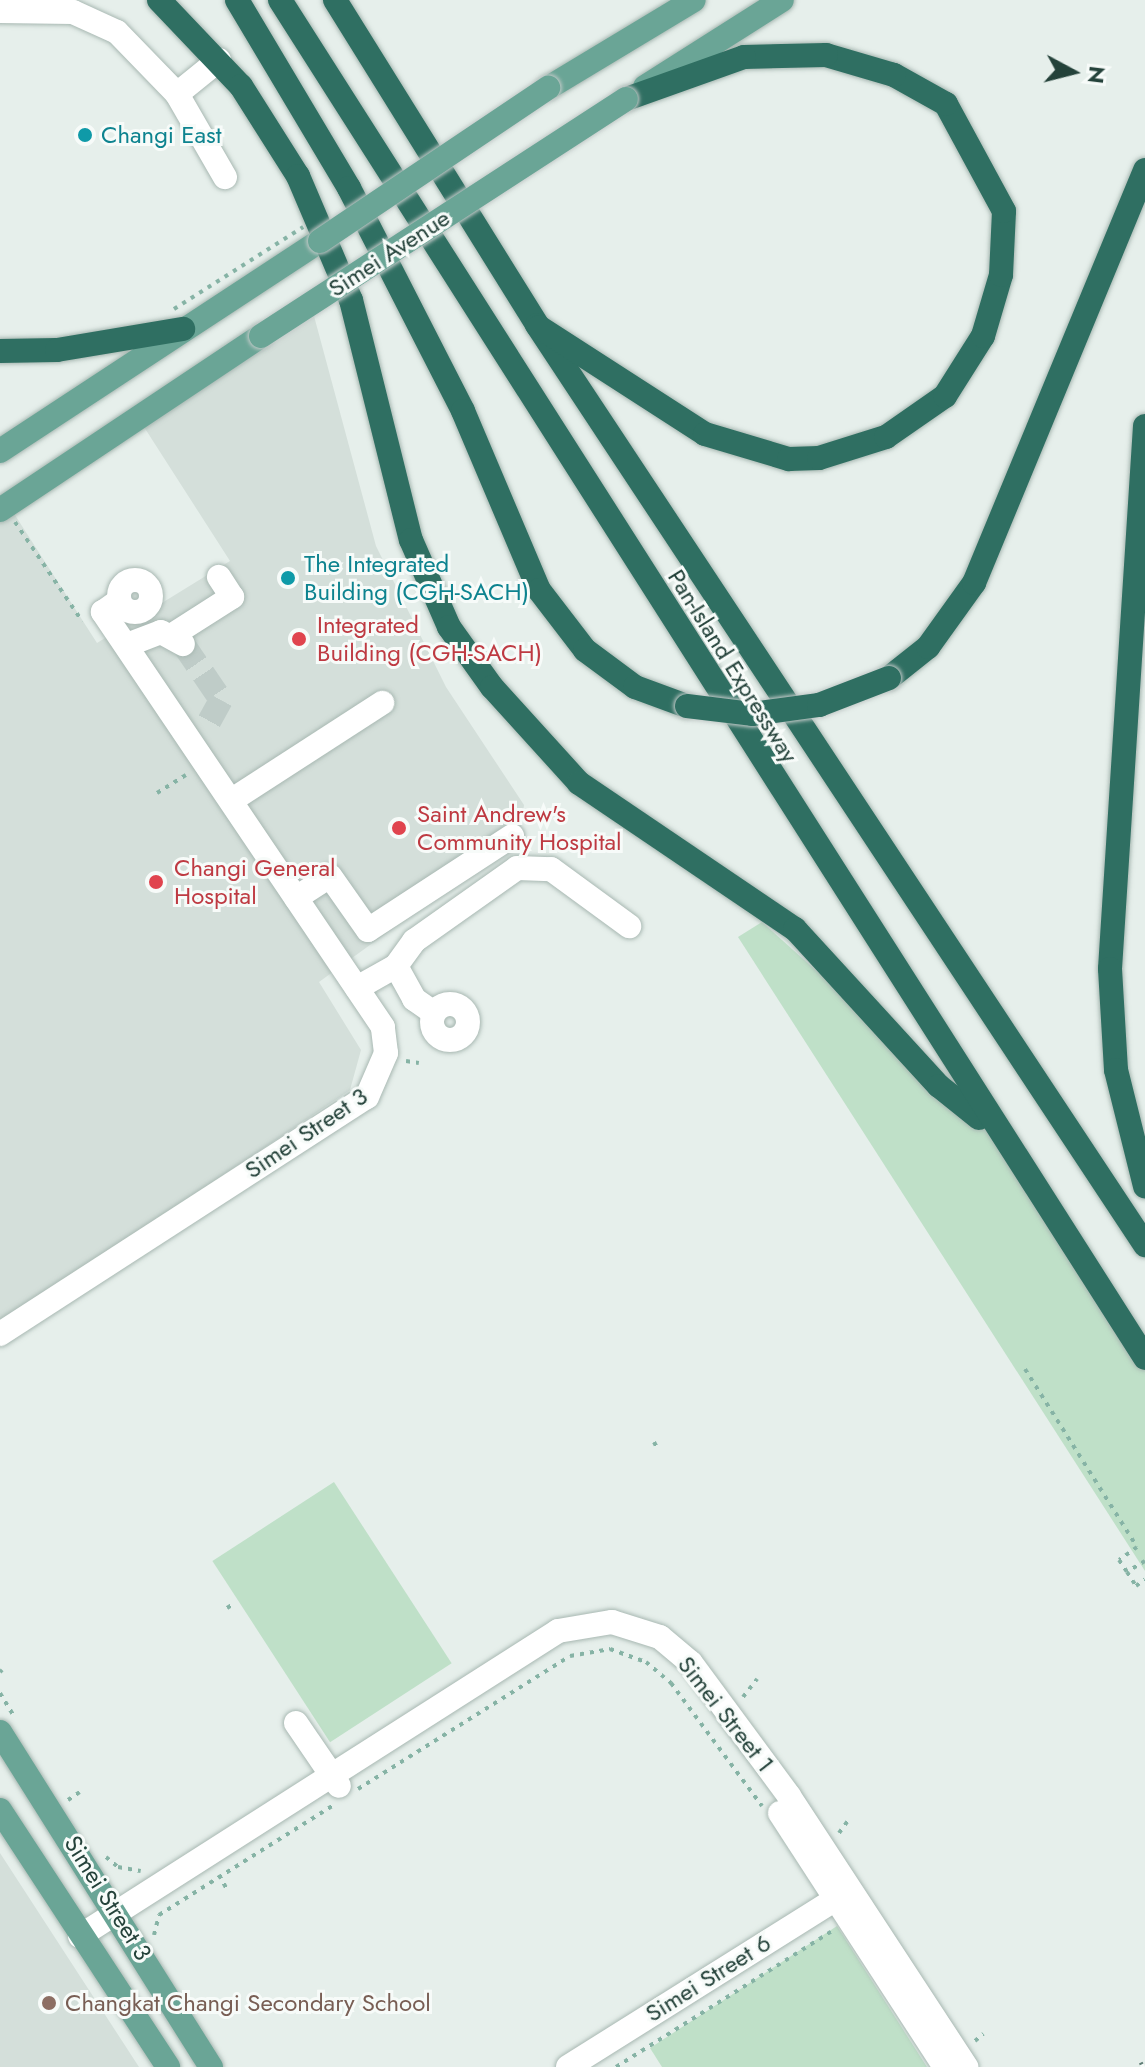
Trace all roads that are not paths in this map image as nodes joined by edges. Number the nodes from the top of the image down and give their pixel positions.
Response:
1 (159, 0) edge
2 (237, 0) edge
3 (280, 0) edge
4 (335, 0) edge
5 (694, 0) edge
6 (782, 0) edge
7 (0, 11) edge
8 (219, 60) junction
9 (177, 94) junction
10 (626, 99) junction
11 (1145, 170) edge
12 (225, 177) dead end
13 (537, 325) junction
14 (183, 329) junction
15 (0, 351) edge
16 (1145, 426) edge
17 (0, 451) edge
18 (0, 510) edge
19 (219, 577) dead end
20 (119, 601) dead end
21 (127, 645) junction
22 (382, 703) dead end
23 (232, 800) junction
24 (512, 836) dead end
25 (296, 898) junction
26 (629, 926) dead end
27 (396, 966) junction
28 (357, 988) junction
29 (434, 1013) dead end
30 (991, 1126) junction
31 (1145, 1186) edge
32 (1145, 1245) edge
33 (0, 1334) edge
34 (1145, 1358) edge
35 (296, 1723) dead end
36 (3, 1742) edge
37 (336, 1781) junction
38 (0, 1810) edge
39 (841, 1908) junction
40 (122, 1918) junction
41 (84, 1943) junction
42 (968, 2058) edge
43 (168, 2067) edge
44 (211, 2067) edge
45 (568, 2067) edge
46 (591, 2067) edge
47 (945, 2067) edge

1 - 8 highway
2 - 11 highway, bridge
3 - 30 highway, Pan-Island Expressway
4 - 13 highway, Pan-Island Expressway
5 - 14 main road, Simei Avenue, bridge
6 - 10 main road, Simei Avenue
7 - 9 street
8 - 9 street
8 - 30 highway
9 - 12 street
10 - 13 highway
10 - 18 main road, Simei Avenue, bridge
13 - 32 highway, Pan-Island Expressway
14 - 15 highway
14 - 17 main road, Simei Avenue
16 - 31 highway
19 - 21 street
20 - 21 street, Simei Street 3
21 - 23 street, Simei Street 3
22 - 23 street
23 - 25 street, Simei Street 3
24 - 25 street
25 - 28 street, Simei Street 3
26 - 27 street
27 - 28 street
27 - 29 street
28 - 33 street, Simei Street 3
30 - 34 highway, Pan-Island Expressway
35 - 37 street
36 - 40 main road, Simei Street 3
37 - 39 street, Simei Street 1
37 - 40 street, Simei Street 1
38 - 41 main road, Simei Street 3
39 - 42 street, Simei Street 1
39 - 45 street, Simei Street 6
39 - 46 street, Simei Street 6
39 - 47 street, Simei Street 1
40 - 41 street, Simei Street 1
40 - 44 main road, Simei Street 3
41 - 43 main road, Simei Street 3

